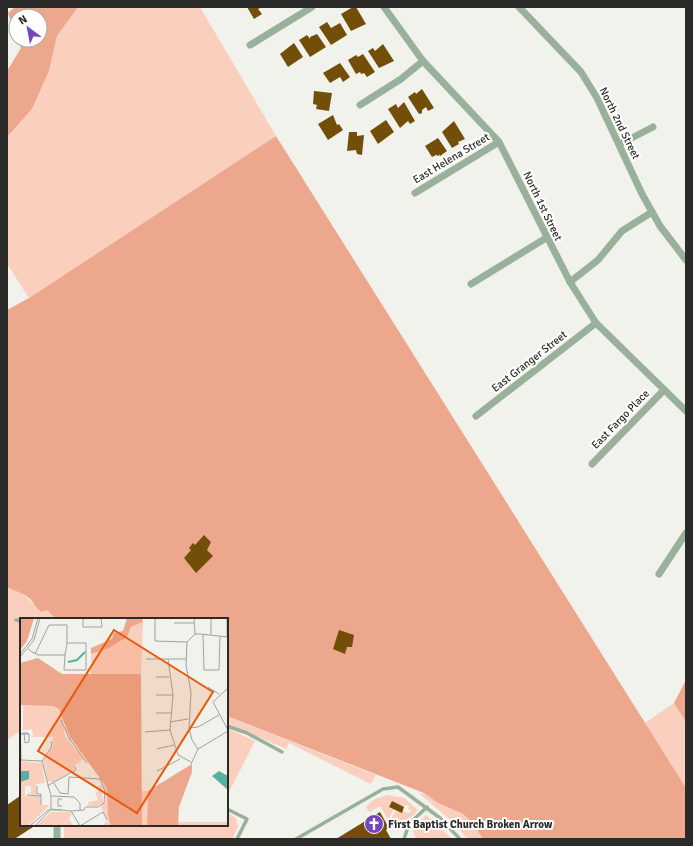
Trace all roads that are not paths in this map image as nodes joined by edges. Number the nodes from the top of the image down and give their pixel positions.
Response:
1 (312, 7) edge
2 (384, 7) edge
3 (519, 7) edge
4 (250, 45) dead end
5 (422, 61) junction
6 (360, 105) dead end
7 (653, 128) dead end
8 (499, 142) junction
9 (620, 144) junction
10 (415, 193) dead end
11 (652, 212) junction
12 (546, 238) junction
13 (685, 257) edge
14 (570, 282) junction
15 (471, 284) dead end
16 (596, 323) junction
17 (664, 390) junction
18 (686, 411) edge
19 (476, 416) dead end
20 (592, 464) dead end
21 (686, 533) edge
22 (659, 574) dead end
23 (16, 620) dead end
24 (20, 621) edge
25 (228, 726) edge
26 (282, 752) dead end
27 (427, 807) junction
28 (228, 810) edge
29 (57, 826) edge
30 (57, 839) edge
31 (237, 839) edge
32 (296, 839) edge
33 (404, 839) edge
34 (460, 839) edge

1 - 4 street
2 - 5 street, North 1st Street
3 - 9 street, North 2nd Street
5 - 6 street
5 - 8 street, North 1st Street
7 - 9 street
8 - 10 street, East Helena Street
8 - 12 street, North 1st Street
9 - 11 street, North 2nd Street
11 - 13 street, North 2nd Street
11 - 14 street
12 - 14 street, North 1st Street
12 - 15 street
14 - 16 street, North 1st Street
16 - 17 street, North 1st Street
16 - 19 street, East Granger Street
17 - 18 street, North 1st Street
17 - 20 street, East Fargo Place
21 - 22 street
23 - 24 lane
25 - 26 lane
27 - 32 lane
27 - 33 lane
27 - 34 lane
28 - 31 lane
29 - 30 street

